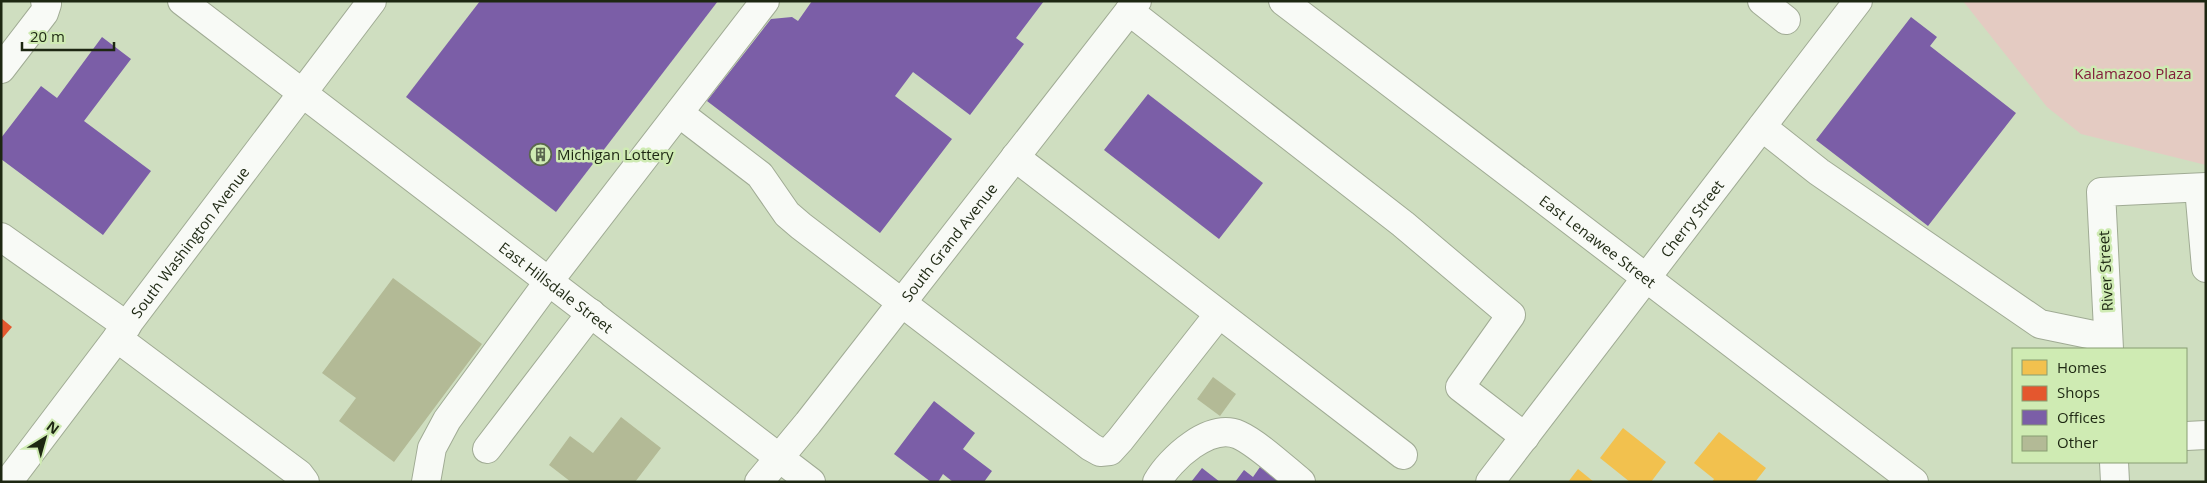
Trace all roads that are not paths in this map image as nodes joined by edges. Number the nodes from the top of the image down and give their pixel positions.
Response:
1 (45, 1) edge
2 (182, 1) edge
3 (372, 1) edge
4 (765, 1) edge
5 (1282, 1) edge
6 (1762, 1) edge
7 (1858, 1) edge
8 (1133, 6) edge
9 (1786, 20) dead end
10 (1, 69) edge
11 (302, 93) junction
12 (679, 112) junction
13 (1762, 127) junction
14 (1015, 157) junction
15 (2203, 188) edge
16 (1, 237) edge
17 (2206, 268) edge
18 (1647, 279) junction
19 (549, 281) junction
20 (900, 303) junction
21 (591, 313) junction
22 (1219, 314) junction
23 (122, 332) junction
24 (2108, 343) edge
25 (2206, 435) edge
26 (2187, 436) edge
27 (1525, 437) junction
28 (487, 449) dead end
29 (1403, 455) dead end
30 (779, 458) junction
31 (2114, 463) edge
32 (8, 482) edge
33 (305, 482) edge
34 (426, 482) edge
35 (760, 482) edge
36 (810, 482) edge
37 (1157, 482) edge
38 (1301, 482) edge
39 (1490, 482) edge
40 (1914, 482) edge
41 (2115, 482) edge

1 - 10 street
2 - 11 street, East Hillsdale Street
3 - 11 street, South Washington Avenue
4 - 12 street
5 - 18 street, East Lenawee Street
6 - 9 street
7 - 13 street, Cherry Street
8 - 14 street, South Grand Avenue
8 - 27 street
11 - 19 street, East Hillsdale Street
11 - 23 street, South Washington Avenue
12 - 19 street
12 - 20 street
13 - 18 street, Cherry Street
13 - 24 street
14 - 20 street, South Grand Avenue
14 - 22 street
15 - 17 street
15 - 24 street, River Street
16 - 23 street
18 - 27 street, Cherry Street
18 - 40 street, East Lenawee Street
19 - 21 street, East Hillsdale Street
19 - 34 street
20 - 22 street
20 - 30 street, South Grand Avenue
21 - 28 street
21 - 30 street, East Hillsdale Street
22 - 29 street
23 - 32 street, South Washington Avenue
23 - 33 street
25 - 26 street
27 - 39 street, Cherry Street
30 - 35 street, South Grand Avenue
30 - 36 street, East Hillsdale Street
31 - 41 street
37 - 38 street

